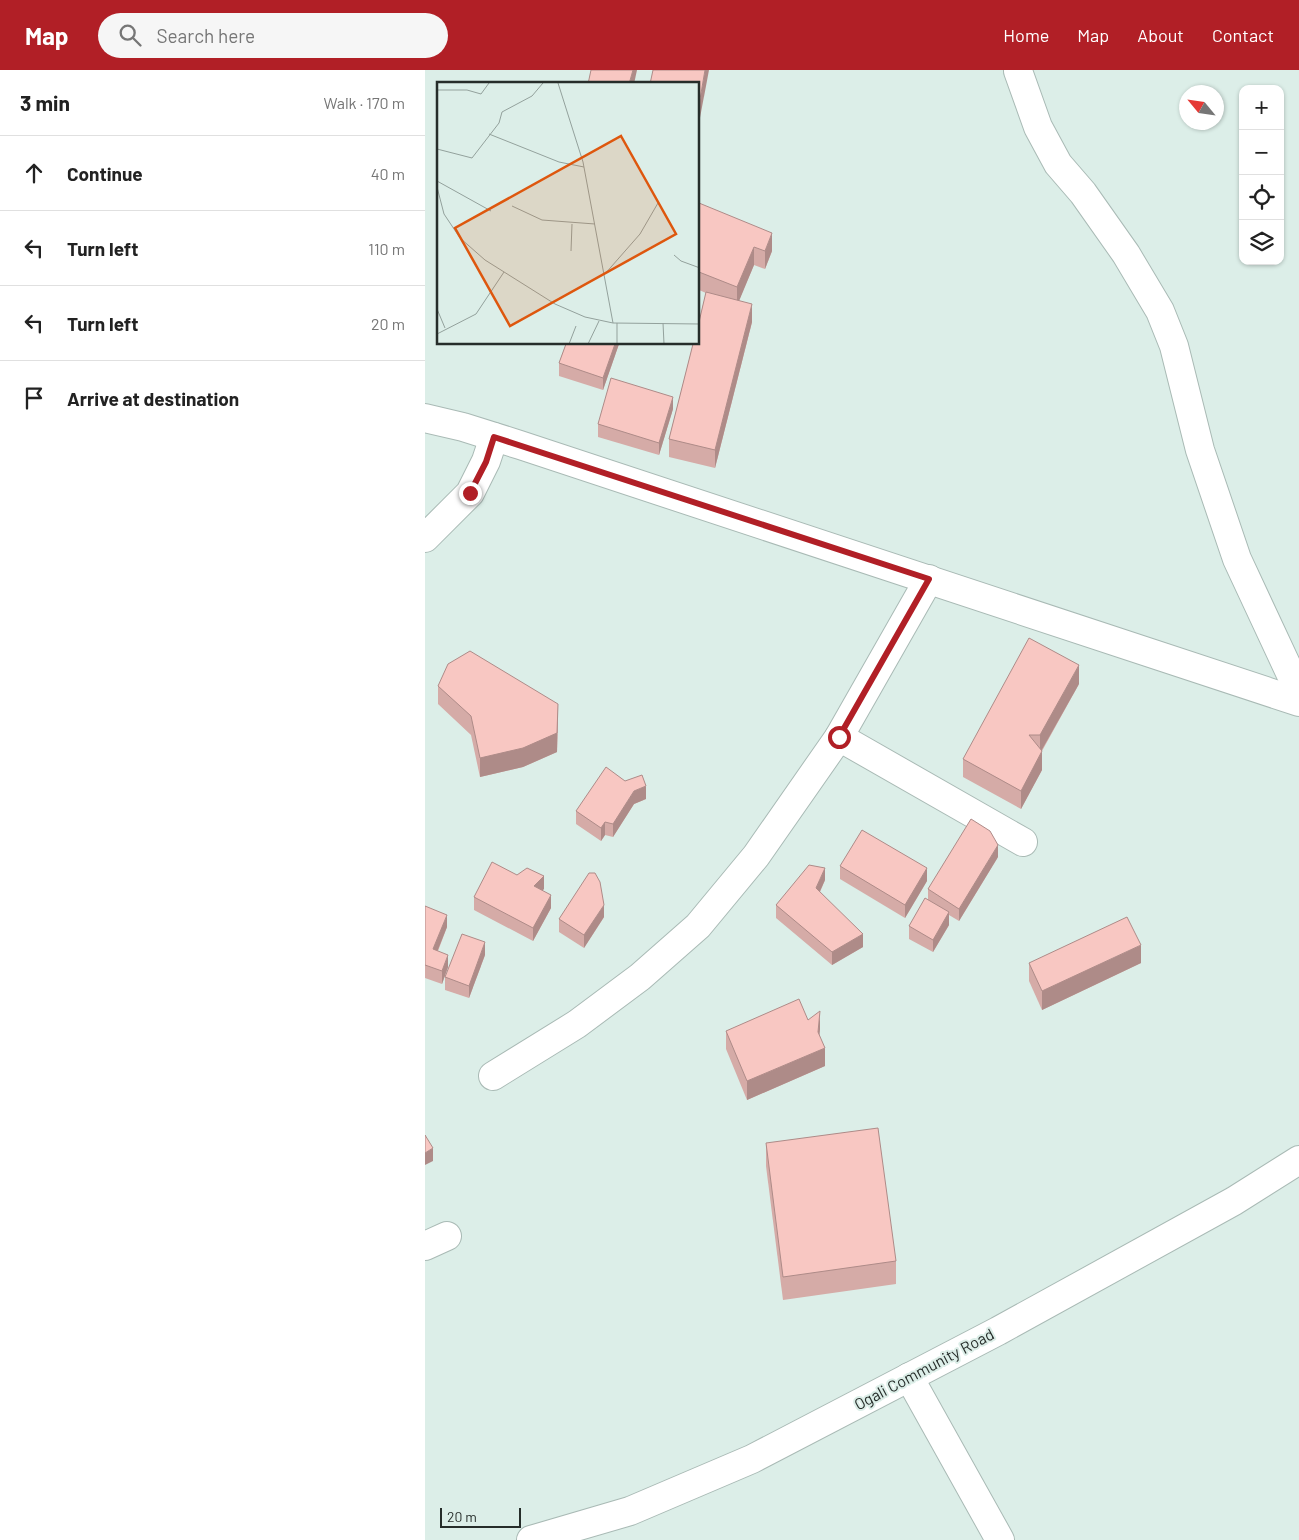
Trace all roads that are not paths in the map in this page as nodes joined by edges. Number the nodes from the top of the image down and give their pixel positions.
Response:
1 (1019, 72) dead end
2 (425, 418) edge
3 (494, 437) junction
4 (425, 538) edge
5 (929, 579) junction
6 (1299, 692) edge
7 (1299, 702) edge
8 (839, 737) junction
9 (1023, 842) dead end
10 (493, 1076) dead end
11 (1299, 1160) edge
12 (909, 1377) junction
13 (531, 1540) edge
14 (1000, 1540) edge

1 - 6 street
2 - 3 street
3 - 4 street
3 - 5 street
5 - 7 street
5 - 8 street
8 - 9 street
8 - 10 street
11 - 12 street, Ogali Community Road
12 - 13 street, Ogali Community Road
12 - 14 street

